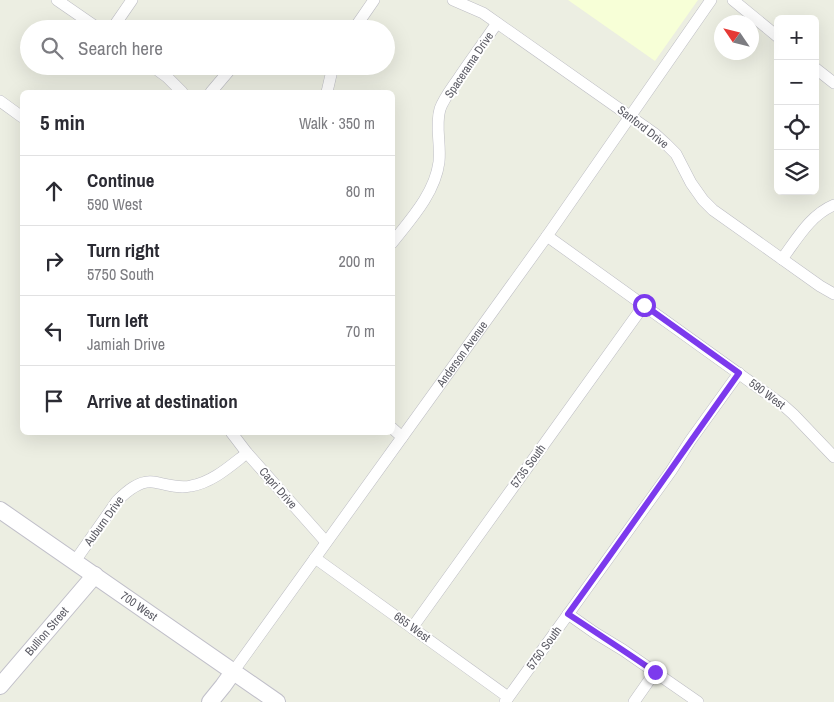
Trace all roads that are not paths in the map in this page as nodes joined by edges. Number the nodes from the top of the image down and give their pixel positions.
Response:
1 (57, 0) edge
2 (132, 0) edge
3 (374, 0) edge
4 (453, 0) edge
5 (710, 0) edge
6 (733, 0) edge
7 (86, 20) edge
8 (118, 20) edge
9 (360, 20) edge
10 (497, 23) junction
11 (774, 34) edge
12 (164, 75) edge
13 (225, 75) edge
14 (331, 75) edge
15 (819, 75) edge
16 (834, 84) edge
17 (180, 90) edge
18 (213, 90) edge
19 (327, 90) edge
20 (0, 102) edge
21 (20, 116) edge
22 (631, 116) junction
23 (834, 205) edge
24 (547, 236) junction
25 (395, 240) edge
26 (782, 259) junction
27 (834, 294) edge
28 (644, 305) junction
29 (739, 373) junction
30 (395, 431) edge
31 (233, 435) edge
32 (402, 437) junction
33 (247, 453) junction
34 (834, 457) edge
35 (0, 510) edge
36 (326, 542) junction
37 (315, 558) junction
38 (75, 561) junction
39 (95, 575) junction
40 (568, 614) junction
41 (412, 628) junction
42 (233, 672) junction
43 (655, 672) junction
44 (0, 686) edge
45 (507, 700) edge
46 (210, 702) edge
47 (277, 702) edge
48 (634, 702) edge
49 (698, 702) edge

1 - 7 street
2 - 8 street
3 - 9 street
4 - 10 street, Sanford Drive
5 - 22 street, Anderson Avenue
6 - 11 street
10 - 22 street, Sanford Drive
10 - 25 street, Spacerama Drive
12 - 17 street
13 - 18 street
14 - 19 street
15 - 16 street
20 - 21 street
22 - 24 street, Anderson Avenue
22 - 26 street, Sanford Drive
23 - 26 street
24 - 28 street, 590 West
24 - 32 street, Anderson Avenue
26 - 27 street, Sanford Drive
28 - 29 street, 590 West
28 - 41 street, 5735 South
29 - 34 street, 590 West
29 - 40 street, 5750 South
30 - 32 street
31 - 33 street, Capri Drive
32 - 36 street, Anderson Avenue
33 - 36 street, Capri Drive
33 - 38 street, Auburn Drive
35 - 38 main road, 700 West
36 - 37 street, Anderson Avenue
37 - 41 street, 665 West
37 - 42 street, Anderson Avenue
38 - 39 main road, 700 West
39 - 42 main road, 700 West
39 - 44 main road, Bullion Street
40 - 43 street
40 - 45 street, 5750 South
41 - 45 street, 665 West
42 - 46 main road, Anderson Avenue
42 - 47 main road, 700 West
43 - 48 street
43 - 49 street

